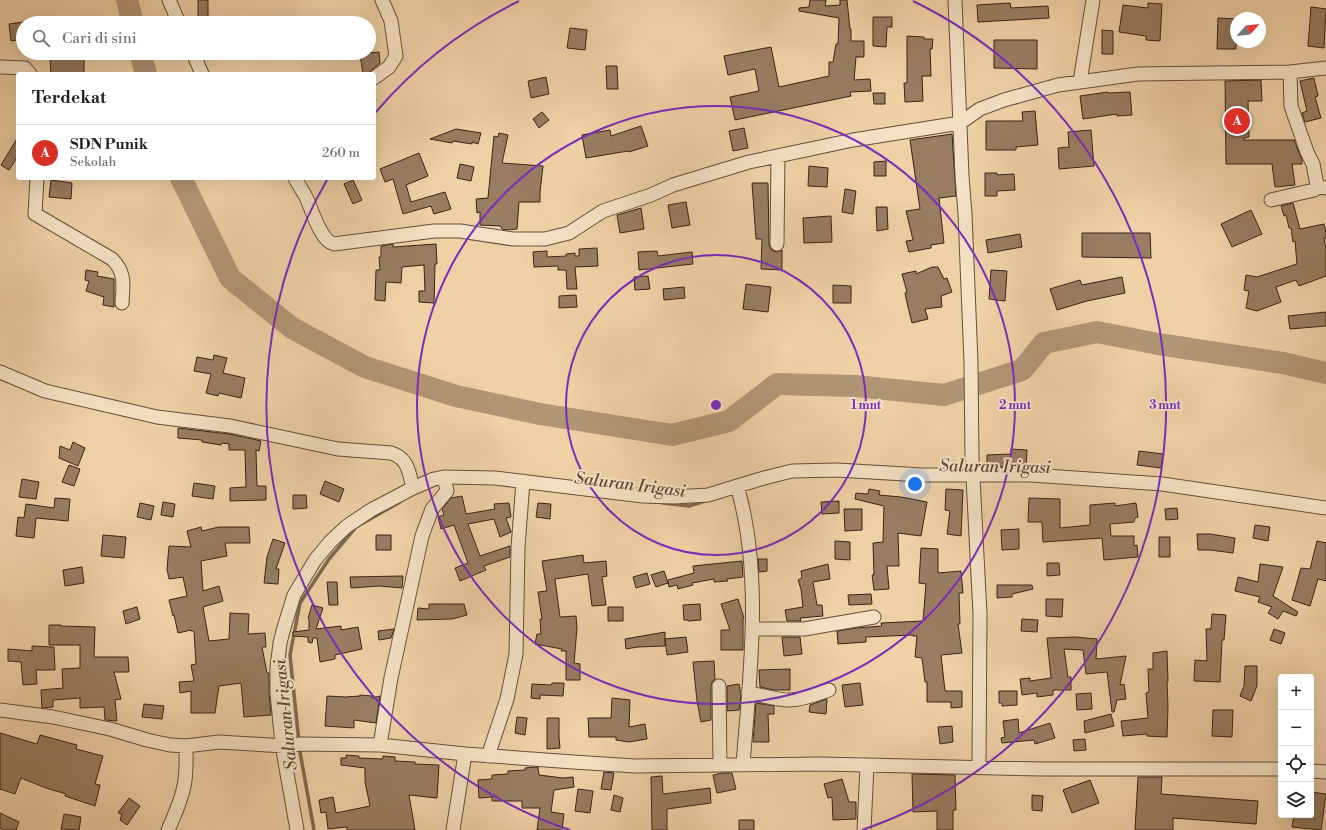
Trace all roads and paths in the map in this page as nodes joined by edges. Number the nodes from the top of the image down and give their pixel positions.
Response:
1 (169, 0) edge
2 (382, 0) edge
3 (955, 0) edge
4 (1093, 0) edge
5 (176, 16) edge
6 (196, 60) edge
7 (0, 67) edge
8 (1326, 68) edge
9 (28, 72) edge
10 (201, 72) edge
11 (1290, 72) junction
12 (376, 76) edge
13 (1080, 82) junction
14 (960, 123) junction
15 (778, 156) junction
16 (37, 180) edge
17 (296, 180) edge
18 (1322, 187) edge
19 (1271, 200) dead end
20 (777, 244) dead end
21 (122, 303) dead end
22 (0, 372) edge
23 (973, 476) junction
24 (523, 482) junction
25 (446, 483) junction
26 (413, 488) junction
27 (738, 491) junction
28 (1326, 508) edge
29 (874, 617) dead end
30 (752, 629) junction
31 (719, 686) dead end
32 (829, 690) dead end
33 (748, 693) junction
34 (0, 710) edge
35 (284, 745) junction
36 (380, 745) junction
37 (186, 746) junction
38 (465, 754) junction
39 (488, 756) junction
40 (743, 764) junction
41 (720, 765) junction
42 (866, 765) junction
43 (979, 766) junction
44 (1278, 769) edge
45 (1314, 771) edge
46 (1326, 772) edge
47 (168, 830) edge
48 (297, 830) edge
49 (454, 830) edge
50 (864, 830) edge

1 - 5 street
2 - 12 street
3 - 14 street
4 - 13 street
6 - 10 street
7 - 9 street
8 - 11 street
11 - 13 street
11 - 18 street
13 - 14 street
14 - 15 street
14 - 23 street
15 - 17 street
15 - 20 street
16 - 21 street
18 - 19 street
22 - 26 street
23 - 27 street
23 - 28 street
23 - 43 street
24 - 25 street
24 - 27 street
24 - 39 street
25 - 26 street
25 - 36 street
26 - 35 street
27 - 30 street
29 - 30 street
30 - 33 street
31 - 41 street
32 - 33 street
33 - 40 street
34 - 37 street
35 - 36 street
35 - 37 street
35 - 48 street
36 - 38 street
37 - 47 street
38 - 39 street
38 - 49 street
39 - 41 street
40 - 41 street
40 - 42 street
42 - 43 street
42 - 50 street
43 - 44 street
45 - 46 street

